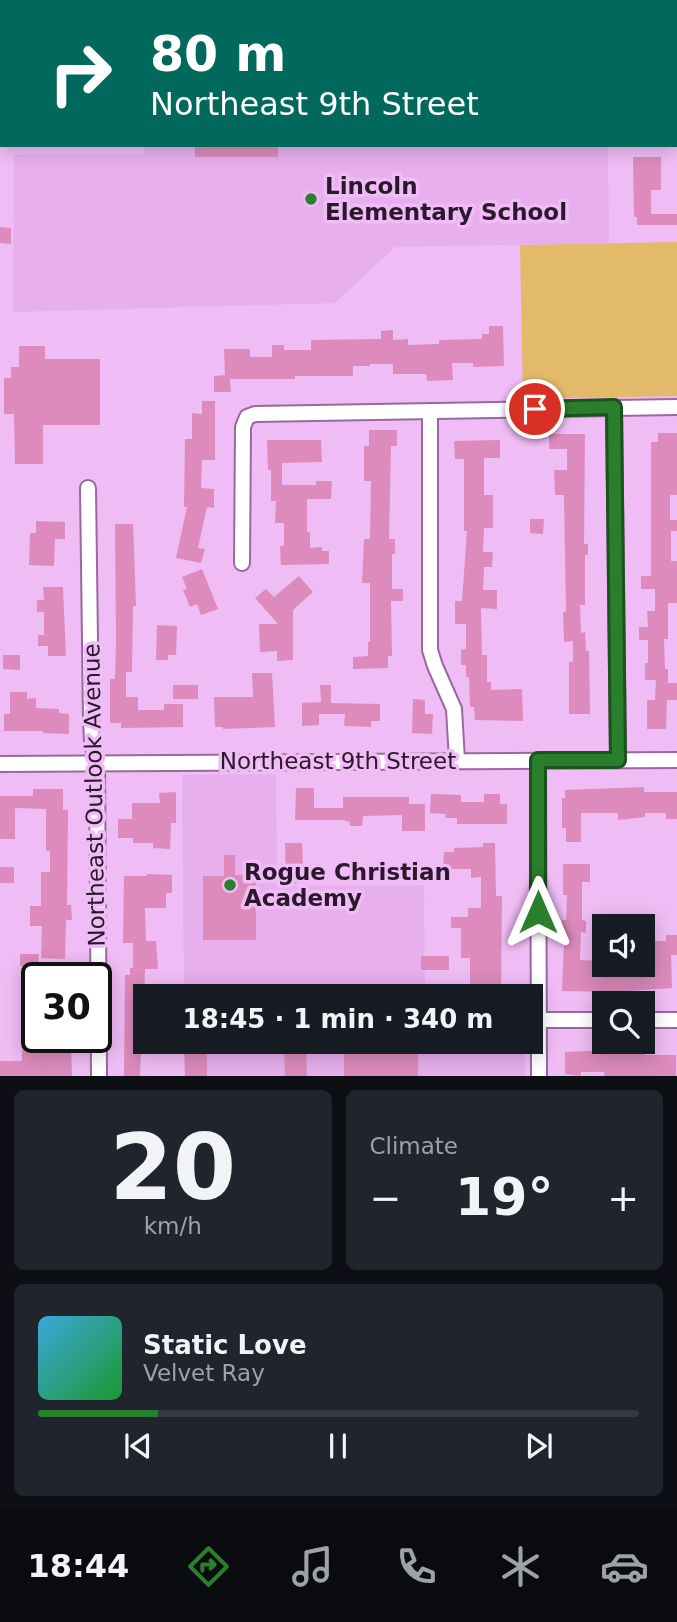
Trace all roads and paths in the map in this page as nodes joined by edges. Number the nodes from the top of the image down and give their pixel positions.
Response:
1 (614, 407) junction
2 (677, 407) edge
3 (430, 411) junction
4 (88, 488) dead end
5 (242, 563) dead end
6 (457, 760) junction
7 (538, 760) junction
8 (618, 760) junction
9 (677, 760) edge
10 (97, 763) junction
11 (0, 764) edge
12 (539, 984) edge
13 (543, 1020) edge
14 (592, 1020) edge
15 (655, 1020) edge
16 (677, 1020) edge
17 (540, 1054) edge
18 (99, 1076) edge
19 (540, 1076) edge

1 - 2 street
1 - 3 street
1 - 8 street
3 - 5 street
3 - 6 street
4 - 10 street, Northeast Outlook Avenue
6 - 7 street, Northeast 9th Street
6 - 10 street, Northeast 9th Street
7 - 8 street, Northeast 9th Street
7 - 12 street
8 - 9 street, Northeast 9th Street
10 - 11 street, Northeast 9th Street
10 - 18 street, Northeast Outlook Avenue
13 - 14 street
15 - 16 street
17 - 19 street

